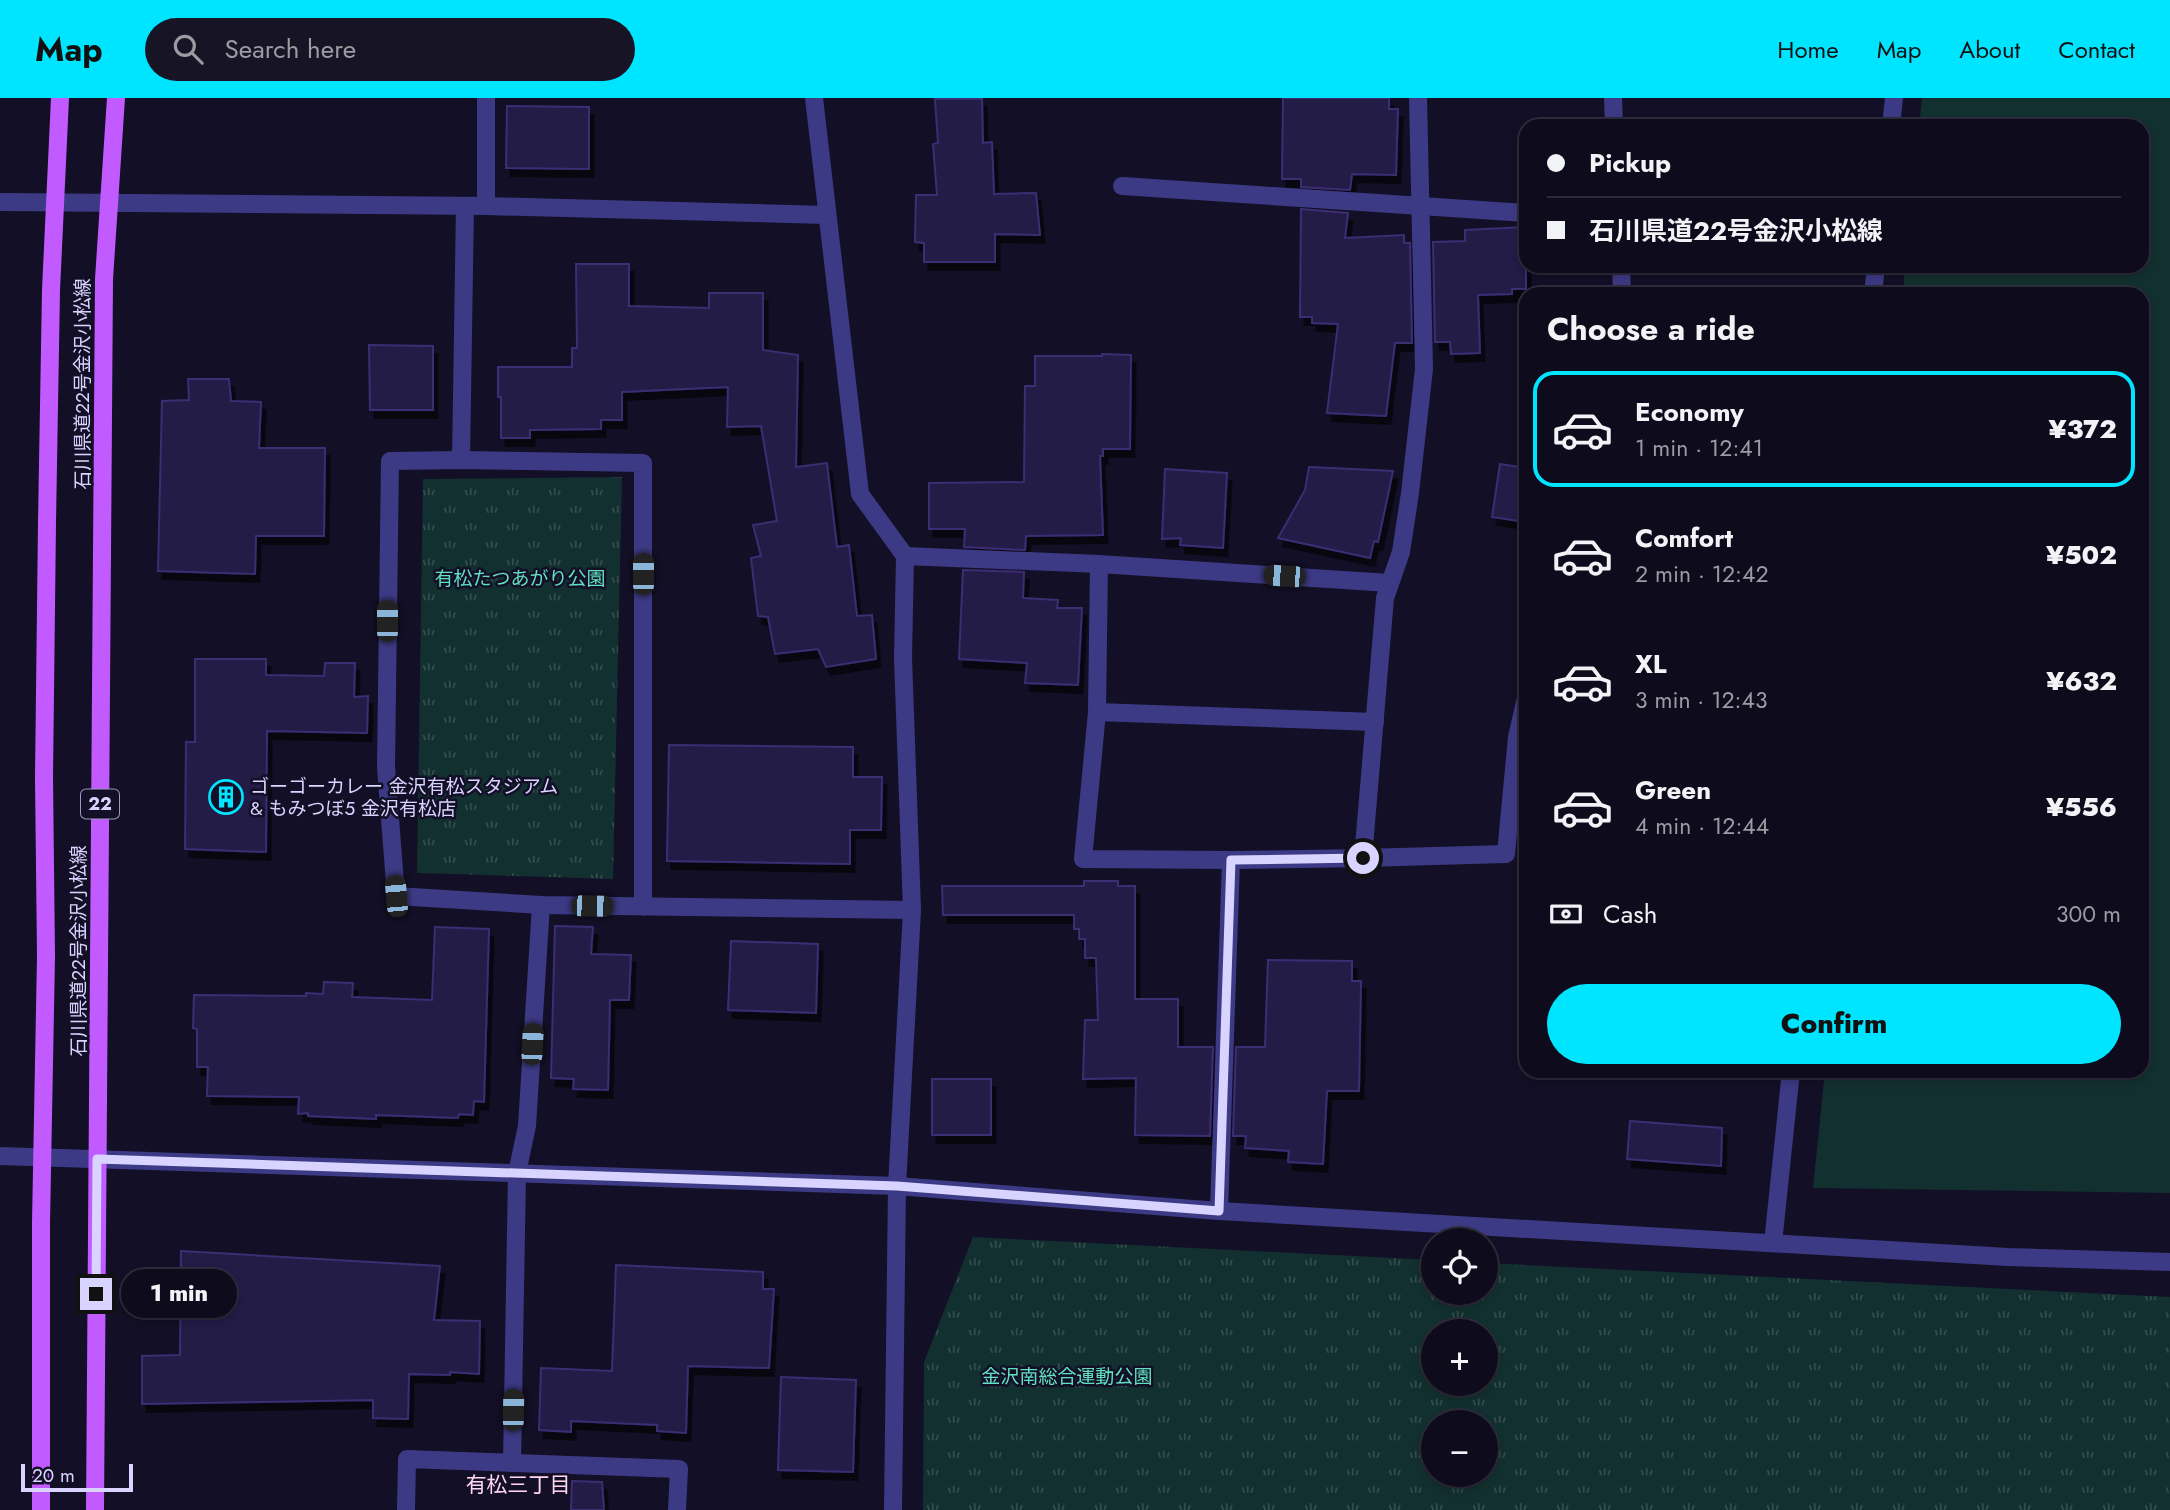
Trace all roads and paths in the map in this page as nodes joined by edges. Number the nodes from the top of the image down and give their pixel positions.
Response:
1 (60, 98) edge
2 (116, 98) edge
3 (486, 98) edge
4 (814, 98) edge
5 (1418, 98) edge
6 (1613, 98) edge
7 (1894, 98) edge
8 (1614, 119) edge
9 (1892, 119) edge
10 (1122, 186) dead end
11 (0, 202) edge
12 (54, 203) junction
13 (109, 203) junction
14 (465, 206) junction
15 (486, 206) junction
16 (1422, 206) junction
17 (1519, 213) edge
18 (827, 215) junction
19 (461, 460) junction
20 (905, 556) junction
21 (1099, 564) junction
22 (1391, 583) junction
23 (1097, 712) junction
24 (1375, 722) junction
25 (1519, 728) edge
26 (1363, 858) junction
27 (1231, 860) junction
28 (541, 905) junction
29 (643, 907) junction
30 (912, 910) junction
31 (1790, 1078) edge
32 (0, 1156) edge
33 (43, 1157) junction
34 (97, 1159) junction
35 (517, 1172) junction
36 (897, 1186) junction
37 (1219, 1211) junction
38 (1773, 1243) junction
39 (2170, 1262) edge
40 (512, 1463) junction
41 (41, 1510) edge
42 (95, 1510) edge
43 (406, 1510) edge
44 (677, 1510) edge
45 (893, 1510) edge

1 - 12 main road, 石川県道22号金沢小松線
2 - 13 main road, 石川県道22号金沢小松線 / 22
3 - 15 street
4 - 18 street
5 - 16 street
6 - 8 street
7 - 9 street
10 - 16 street
11 - 12 street
12 - 13 street
12 - 33 main road, 石川県道22号金沢小松線
13 - 14 street
13 - 34 main road, 石川県道22号金沢小松線 / 22
14 - 15 street
14 - 19 street
15 - 18 street
16 - 17 street
16 - 22 street
18 - 20 street
19 - 28 street
19 - 29 street
20 - 21 street
20 - 30 street
21 - 22 street
21 - 23 street
22 - 24 street
23 - 24 street
23 - 27 street
24 - 26 street
25 - 26 street
26 - 27 street
27 - 37 street
28 - 29 street
28 - 35 street
29 - 30 street
30 - 36 street
31 - 38 street
32 - 33 street
33 - 34 street
33 - 41 main road, 石川県道22号金沢小松線
34 - 35 street
34 - 42 main road, 石川県道22号金沢小松線 / 22
35 - 36 street
35 - 40 street
36 - 37 street
36 - 45 street
37 - 38 street
38 - 39 street
40 - 43 street
40 - 44 street

